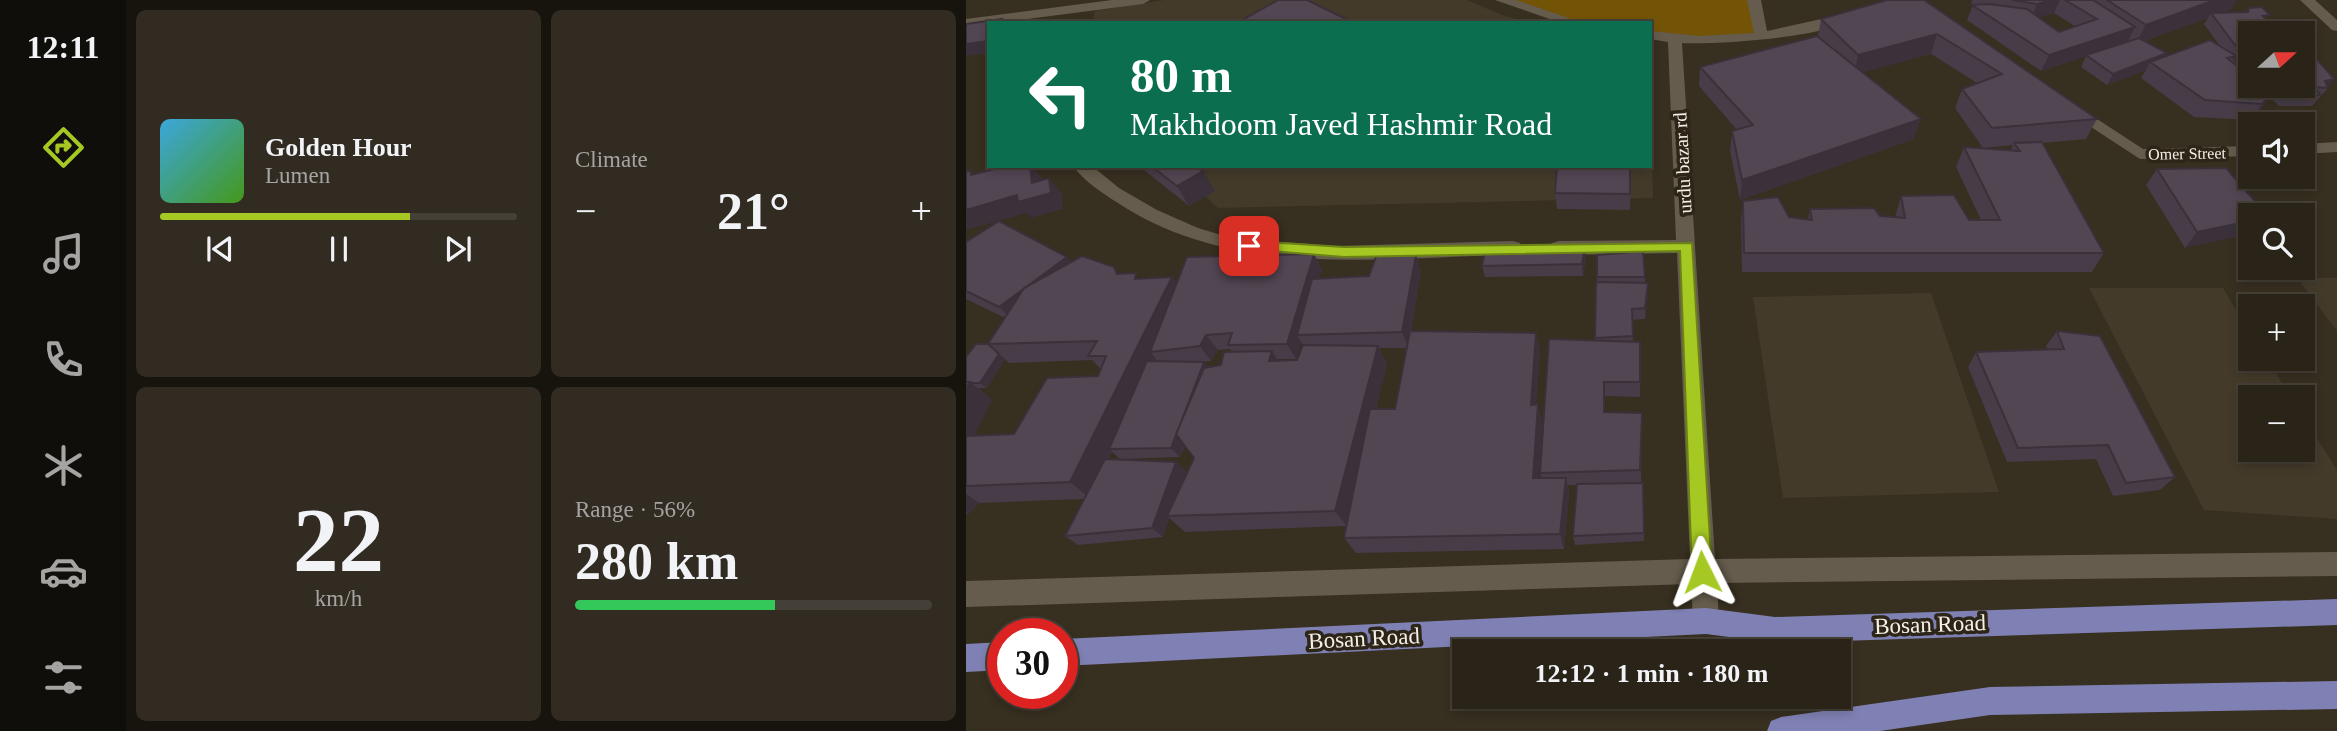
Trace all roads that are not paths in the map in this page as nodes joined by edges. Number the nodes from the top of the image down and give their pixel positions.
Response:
1 (1041, 0) edge
2 (1143, 0) edge
3 (1502, 0) edge
4 (1754, 0) edge
5 (2307, 0) edge
6 (966, 10) edge
7 (1060, 11) edge
8 (1868, 11) edge
9 (1570, 21) edge
10 (966, 23) edge
11 (2337, 27) edge
12 (1761, 35) junction
13 (1652, 36) edge
14 (1675, 41) junction
15 (2055, 96) edge
16 (2337, 147) edge
17 (2315, 148) edge
18 (2238, 151) edge
19 (1083, 168) edge
20 (1687, 246) junction
21 (2337, 564) edge
22 (1702, 572) junction
23 (966, 594) edge
24 (2337, 612) edge
25 (1706, 621) junction
26 (1078, 652) edge
27 (987, 656) edge
28 (966, 657) edge
29 (2337, 695) edge
30 (1781, 731) edge

1 - 6 street
2 - 7 street
3 - 9 street
4 - 12 street
5 - 11 street
7 - 10 street
8 - 12 street
12 - 14 street
13 - 14 street
14 - 20 street, urdu bazar rd
15 - 18 street, Omer Street
16 - 17 street
19 - 20 street
20 - 22 street, urdu bazar rd
21 - 22 street
22 - 23 street
22 - 25 street, urdu bazar rd
24 - 25 main road, Bosan Road
25 - 26 main road, Bosan Road
27 - 28 main road
29 - 30 main road

